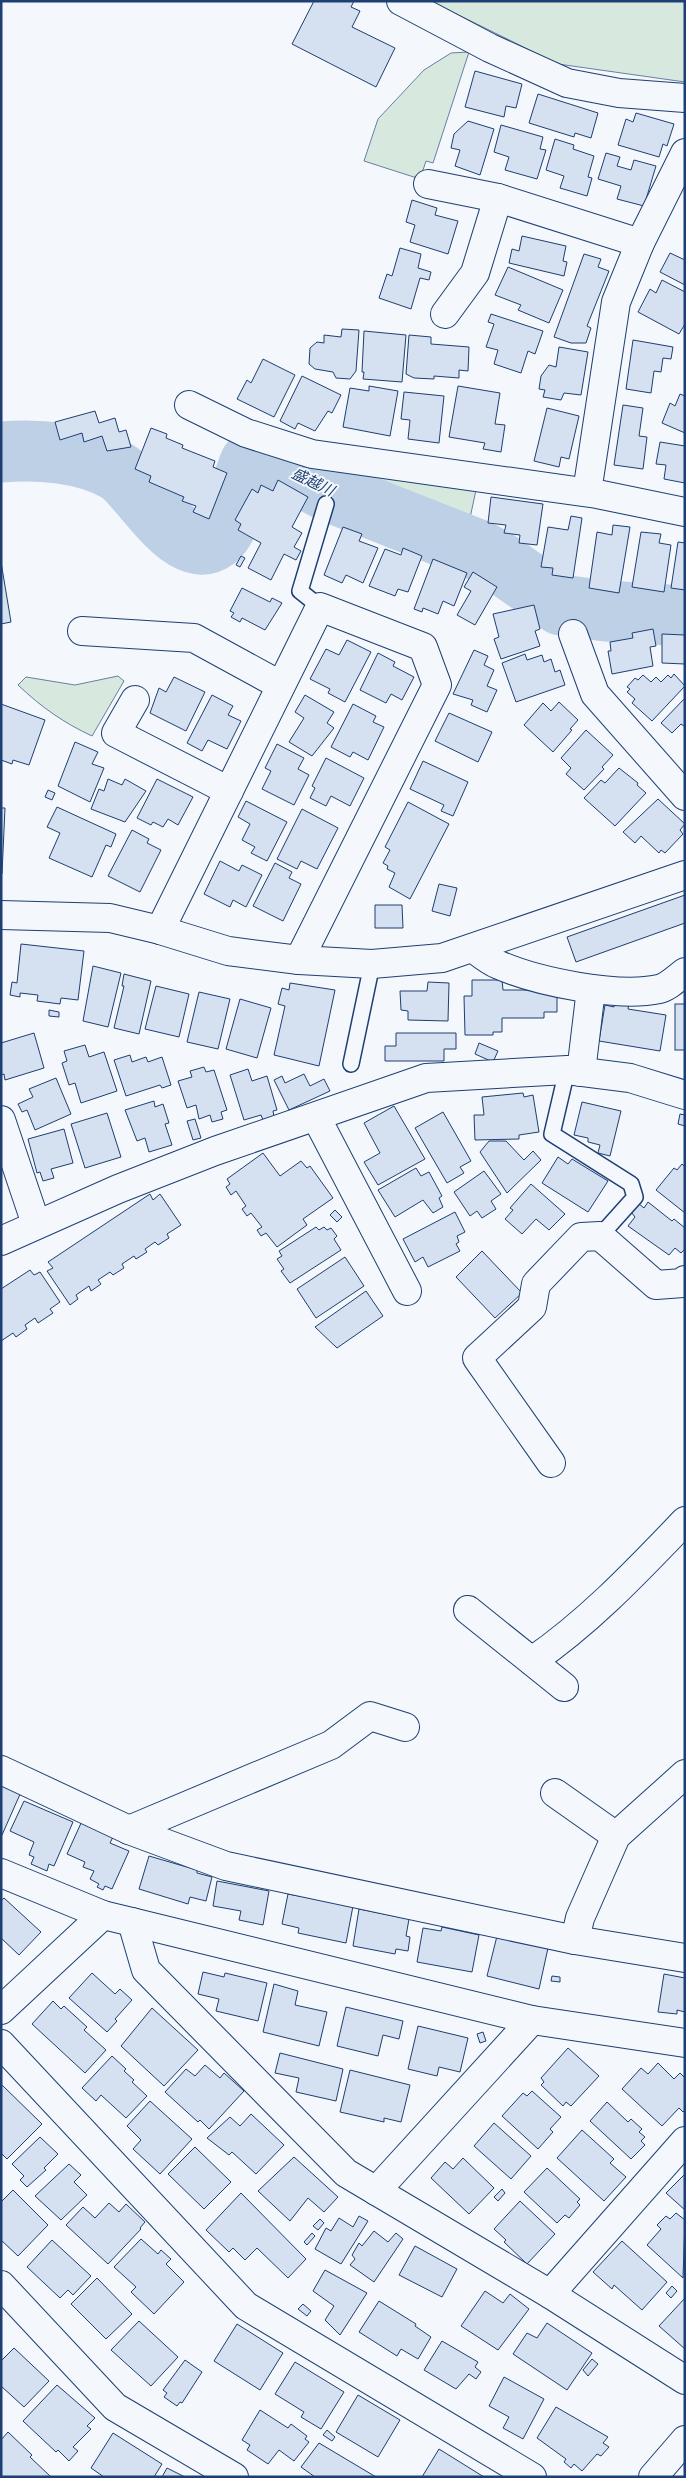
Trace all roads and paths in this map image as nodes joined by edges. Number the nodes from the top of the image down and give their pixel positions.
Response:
1 (400, 1) edge
2 (685, 98) edge
3 (685, 153) edge
4 (428, 184) dead end
5 (498, 198) junction
6 (640, 243) junction
7 (446, 314) dead end
8 (188, 405) dead end
9 (587, 492) junction
10 (326, 504) dead end
11 (685, 512) edge
12 (320, 607) junction
13 (82, 631) dead end
14 (573, 634) dead end
15 (280, 685) junction
16 (135, 700) dead end
17 (229, 791) junction
18 (685, 796) edge
19 (685, 875) edge
20 (1, 916) edge
21 (160, 930) junction
22 (473, 948) junction
23 (299, 960) junction
24 (372, 964) junction
25 (685, 972) edge
26 (591, 989) junction
27 (351, 1064) dead end
28 (574, 1071) junction
29 (685, 1095) edge
30 (316, 1117) junction
31 (1, 1120) edge
32 (36, 1224) junction
33 (600, 1236) junction
34 (1, 1241) edge
35 (685, 1280) edge
36 (408, 1290) dead end
37 (551, 1463) dead end
38 (685, 1521) edge
39 (468, 1610) dead end
40 (532, 1662) junction
41 (564, 1687) dead end
42 (406, 1727) dead end
43 (1, 1770) edge
44 (685, 1774) edge
45 (555, 1794) dead end
46 (128, 1830) junction
47 (616, 1836) junction
48 (1, 1873) edge
49 (103, 1915) junction
50 (132, 1922) junction
51 (575, 1940) junction
52 (685, 1958) edge
53 (1, 2010) edge
54 (532, 2020) junction
55 (685, 2043) edge
56 (1, 2044) edge
57 (685, 2141) edge
58 (376, 2191) junction
59 (1, 2285) edge
60 (550, 2294) junction
61 (685, 2380) edge
62 (685, 2440) edge
63 (234, 2477) edge
64 (532, 2477) edge
65 (652, 2477) edge

1 - 2 street
3 - 6 street
4 - 5 street
5 - 6 street
5 - 7 street
6 - 9 street
8 - 9 street
9 - 11 street
10 - 12 lane
12 - 15 street
12 - 23 street
13 - 15 street
14 - 18 street
15 - 17 street
16 - 17 street
17 - 21 street
19 - 22 street
20 - 21 street
21 - 23 street
22 - 24 street
22 - 26 street
23 - 24 street
24 - 27 lane
25 - 26 street
26 - 28 street
28 - 29 street
28 - 30 street
28 - 33 lane
30 - 32 street
30 - 36 street
31 - 32 street
32 - 34 street
33 - 35 street
33 - 37 street
38 - 40 street
39 - 40 street
40 - 41 street
42 - 46 street
43 - 46 street
44 - 47 street
45 - 47 street
46 - 51 street
47 - 51 street
48 - 49 street
49 - 50 street
49 - 53 street
50 - 54 street
50 - 58 street
51 - 52 street
54 - 55 street
54 - 58 street
56 - 64 street
57 - 60 street
58 - 60 street
59 - 63 street
60 - 61 street
62 - 65 street

